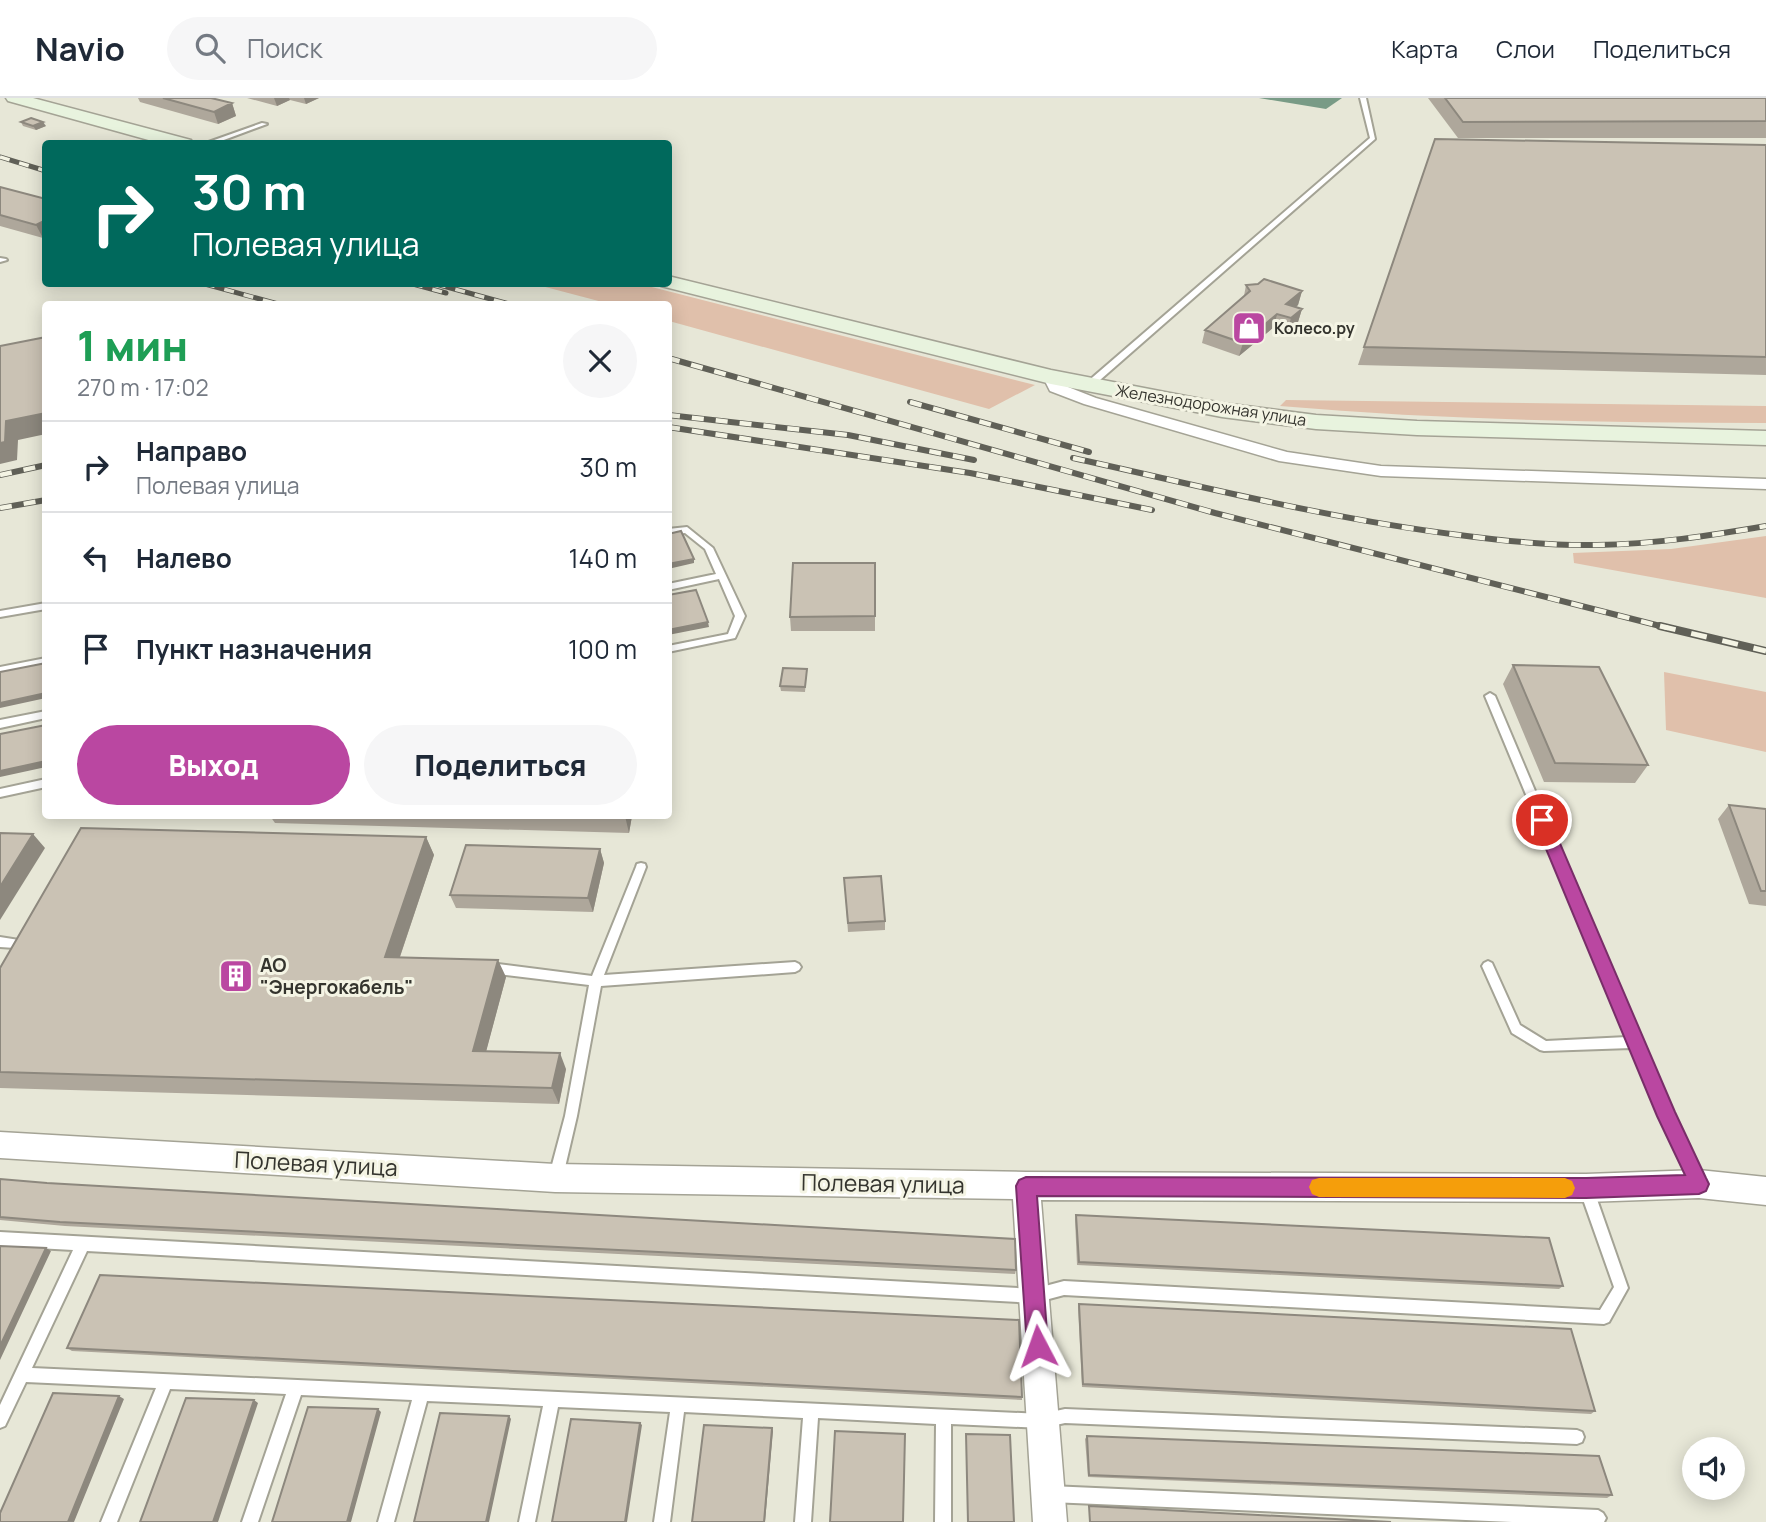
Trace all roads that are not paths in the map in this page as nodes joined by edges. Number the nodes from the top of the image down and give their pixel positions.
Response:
1 (14, 98) edge
2 (1363, 98) edge
3 (264, 124) dead end
4 (170, 140) edge
5 (217, 140) edge
6 (672, 283) edge
7 (1051, 377) junction
8 (1088, 385) junction
9 (1766, 438) edge
10 (1766, 484) edge
11 (672, 532) edge
12 (720, 576) junction
13 (672, 586) edge
14 (42, 607) edge
15 (0, 614) edge
16 (672, 648) edge
17 (42, 662) edge
18 (0, 670) edge
19 (1490, 696) dead end
20 (42, 715) edge
21 (0, 724) edge
22 (42, 784) edge
23 (0, 793) edge
24 (641, 867) dead end
25 (22, 931) edge
26 (0, 942) edge
27 (473, 966) edge
28 (1488, 966) dead end
29 (795, 967) dead end
30 (596, 981) junction
31 (1636, 1042) junction
32 (0, 1145) edge
33 (555, 1178) junction
34 (1699, 1184) junction
35 (1026, 1186) junction
36 (1586, 1188) junction
37 (1766, 1191) edge
38 (0, 1240) edge
39 (83, 1244) junction
40 (1034, 1296) junction
41 (22, 1375) junction
42 (166, 1381) junction
43 (296, 1387) junction
44 (422, 1392) junction
45 (552, 1399) junction
46 (678, 1405) junction
47 (811, 1410) junction
48 (944, 1416) junction
49 (0, 1421) edge
50 (1042, 1421) junction
51 (1577, 1437) dead end
52 (1049, 1508) edge
53 (1598, 1518) dead end
54 (109, 1522) edge
55 (250, 1522) edge
56 (386, 1522) edge
57 (527, 1522) edge
58 (662, 1522) edge
59 (803, 1522) edge
60 (943, 1522) edge

1 - 4 main road
2 - 8 lane
3 - 5 lane
6 - 7 main road, Железнодорожная улица
7 - 8 main road, Железнодорожная улица
7 - 10 street
8 - 9 main road, Железнодорожная улица
11 - 12 lane
12 - 13 lane
12 - 16 lane
14 - 15 lane
17 - 18 lane
19 - 31 lane
20 - 21 lane
22 - 23 lane
24 - 30 lane
25 - 26 lane
27 - 30 lane
28 - 31 lane
29 - 30 lane
30 - 33 lane
31 - 34 lane
32 - 33 street, Полевая улица
33 - 35 street, Полевая улица
34 - 36 street, Полевая улица
34 - 37 street, Полевая улица
35 - 36 street, Полевая улица
35 - 40 street
36 - 40 lane
38 - 39 lane
39 - 40 lane
39 - 41 lane
40 - 50 street
41 - 42 lane
41 - 49 lane
42 - 43 lane
42 - 54 lane
43 - 44 lane
43 - 55 lane
44 - 45 lane
44 - 56 lane
45 - 46 lane
45 - 57 lane
46 - 47 lane
46 - 58 lane
47 - 48 lane
47 - 59 lane
48 - 50 lane
48 - 60 lane
50 - 51 lane
50 - 52 street
52 - 53 lane

